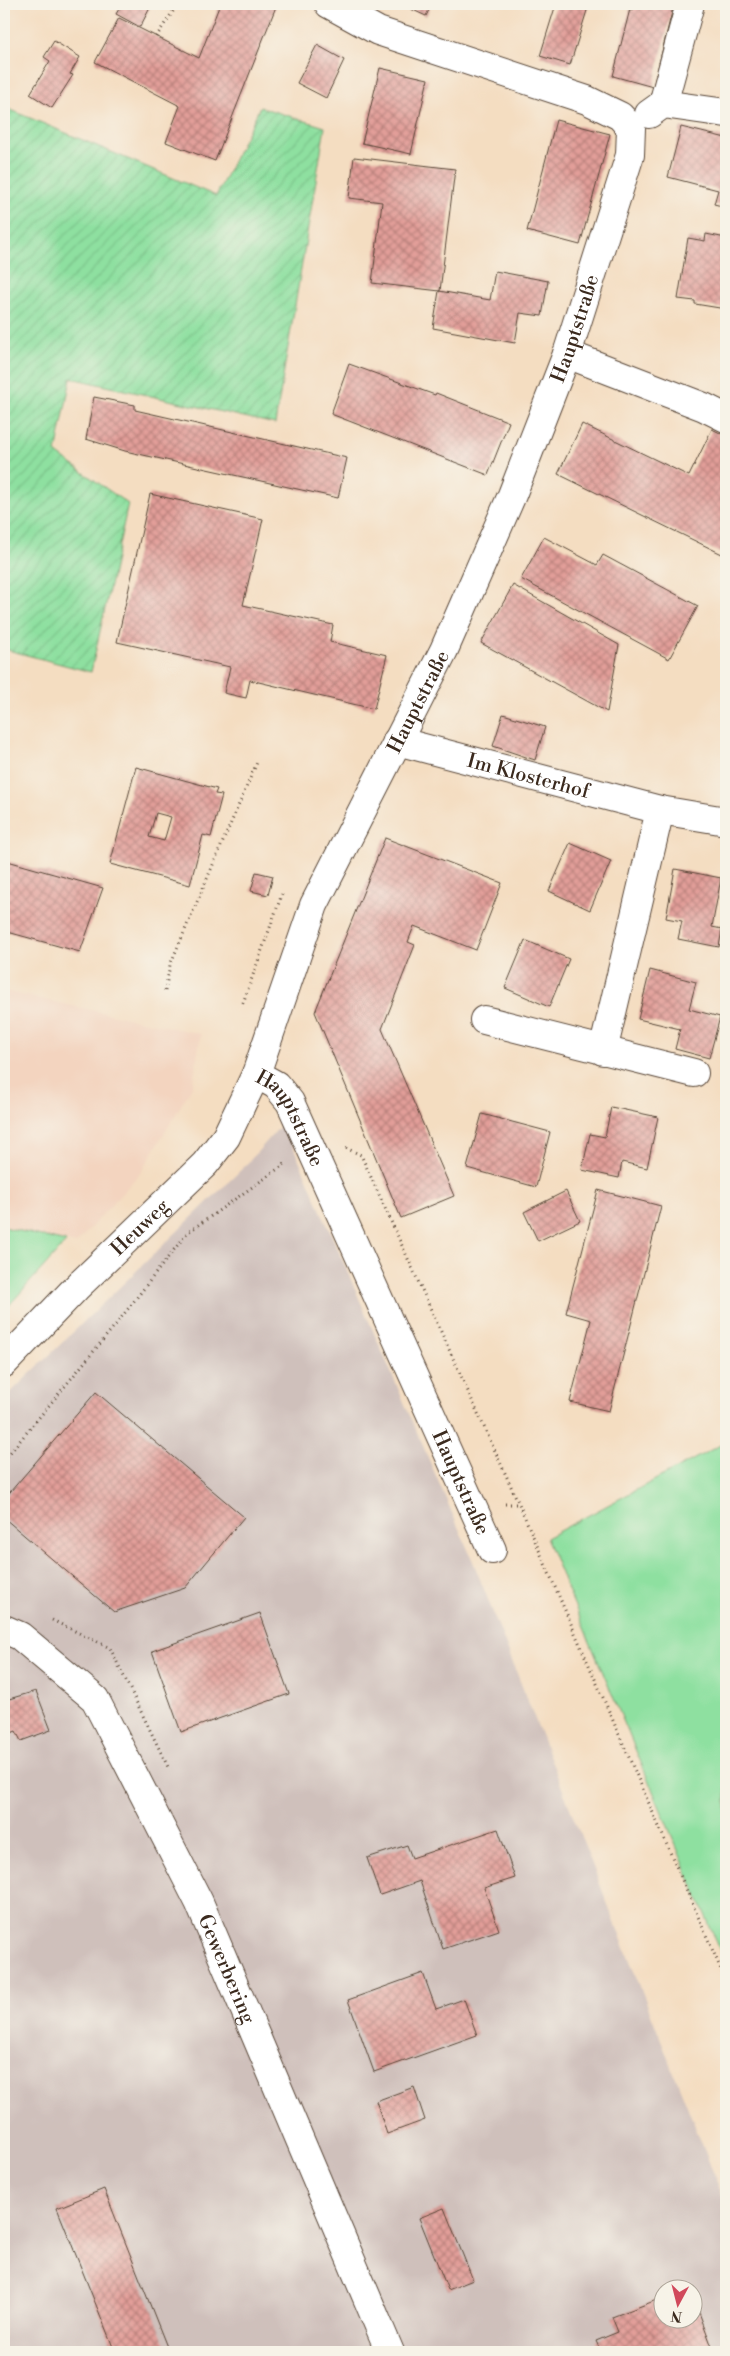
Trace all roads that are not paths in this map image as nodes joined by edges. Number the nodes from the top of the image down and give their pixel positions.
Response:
1 (329, 4) edge
2 (690, 4) edge
3 (663, 104) junction
4 (726, 113) edge
5 (631, 128) junction
6 (567, 354) junction
7 (726, 418) edge
8 (397, 741) junction
9 (660, 810) junction
10 (726, 821) edge
11 (484, 1020) dead end
12 (603, 1052) junction
13 (694, 1073) dead end
14 (256, 1074) junction
15 (4, 1363) edge
16 (492, 1550) dead end
17 (4, 1629) edge
18 (390, 2352) edge

1 - 5 street
2 - 3 street
3 - 4 street
3 - 5 street
5 - 6 street, Hauptstraße
6 - 7 street
6 - 8 street, Hauptstraße
8 - 9 street, Im Klosterhof
8 - 14 street, Hauptstraße
9 - 10 street, Im Klosterhof
9 - 12 street
11 - 12 street
12 - 13 street
14 - 15 street, Heuweg
14 - 16 street, Hauptstraße
17 - 18 street, Gewerbering

